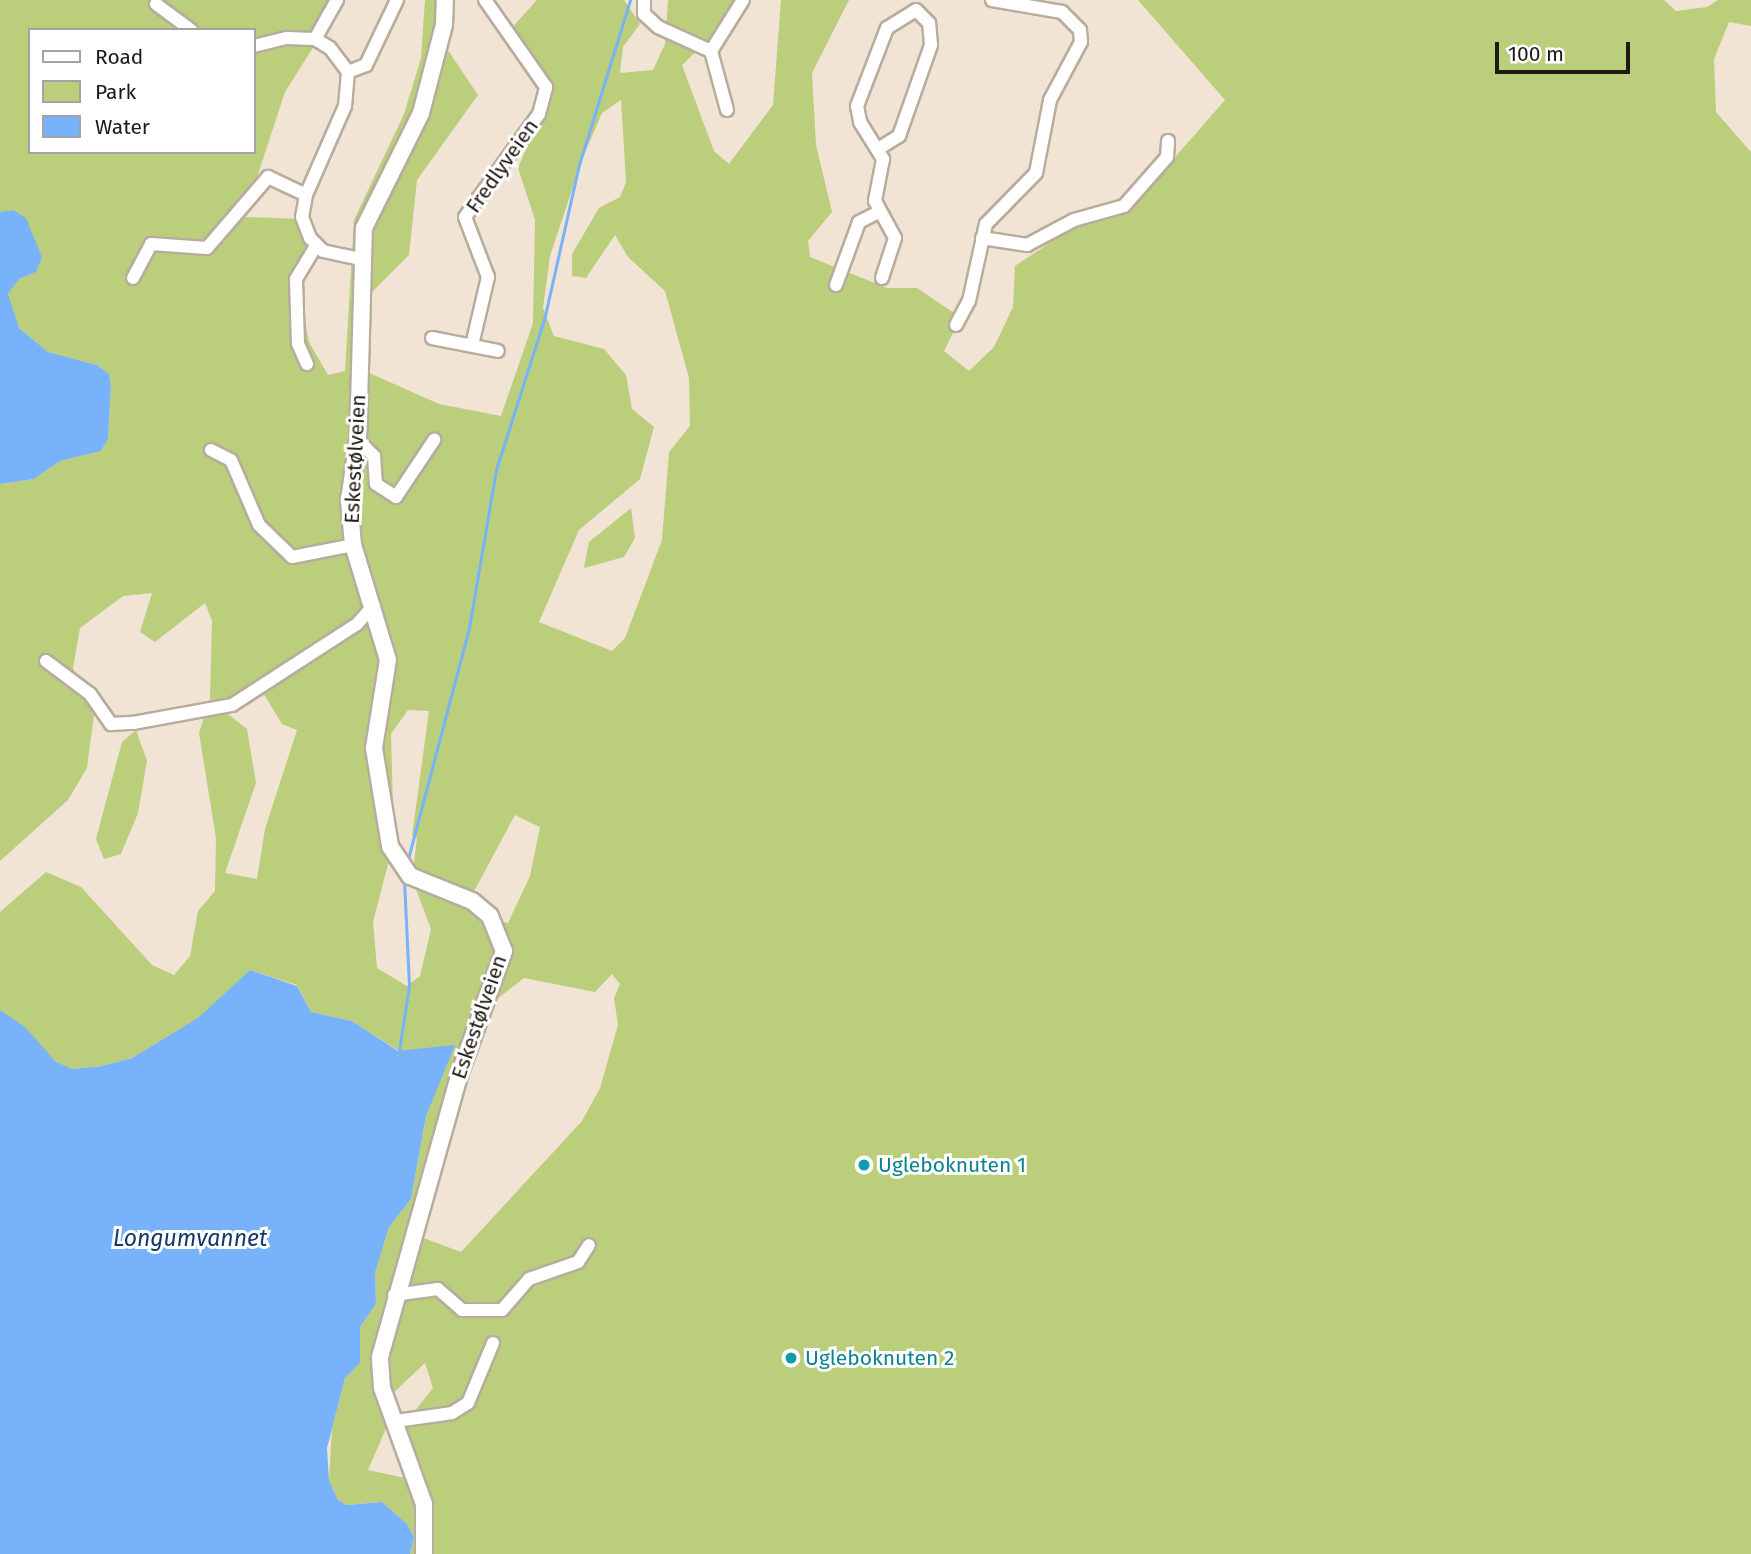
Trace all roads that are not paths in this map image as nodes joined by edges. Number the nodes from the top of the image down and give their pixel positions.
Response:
1 (337, 0) edge
2 (397, 0) edge
3 (445, 0) edge
4 (485, 0) edge
5 (644, 0) edge
6 (743, 0) edge
7 (992, 0) edge
8 (156, 4) dead end
9 (920, 5) edge
10 (184, 28) edge
11 (315, 39) junction
12 (256, 46) edge
13 (711, 51) junction
14 (348, 72) junction
15 (727, 110) dead end
16 (1168, 141) dead end
17 (878, 149) junction
18 (306, 195) junction
19 (879, 212) junction
20 (982, 238) junction
21 (316, 246) junction
22 (362, 259) junction
23 (134, 278) dead end
24 (882, 278) dead end
25 (836, 285) dead end
26 (956, 325) dead end
27 (432, 338) dead end
28 (472, 345) junction
29 (498, 351) dead end
30 (307, 364) dead end
31 (358, 440) junction
32 (434, 440) dead end
33 (211, 450) dead end
34 (353, 545) junction
35 (374, 605) junction
36 (46, 661) dead end
37 (589, 1245) dead end
38 (394, 1295) junction
39 (493, 1343) dead end
40 (396, 1421) junction
41 (424, 1554) edge

1 - 11 street
2 - 14 street
3 - 22 main road, Eskestølveien
4 - 28 street, Fredlyveien
5 - 13 street
6 - 13 street
7 - 20 street
8 - 10 street
9 - 17 street
9 - 17 street
11 - 12 street
11 - 14 street
13 - 15 street
14 - 18 street
16 - 20 street
17 - 19 street
18 - 21 street
18 - 23 street
19 - 24 street
19 - 25 street
20 - 26 street
21 - 22 street
21 - 30 street
22 - 31 main road, Eskestølveien
27 - 28 street
28 - 29 street
31 - 32 street
31 - 34 main road, Eskestølveien
33 - 34 street
34 - 35 main road, Eskestølveien
35 - 36 street
35 - 38 main road, Eskestølveien
37 - 38 street
38 - 40 main road, Eskestølveien
39 - 40 street
40 - 41 main road, Eskestølveien

